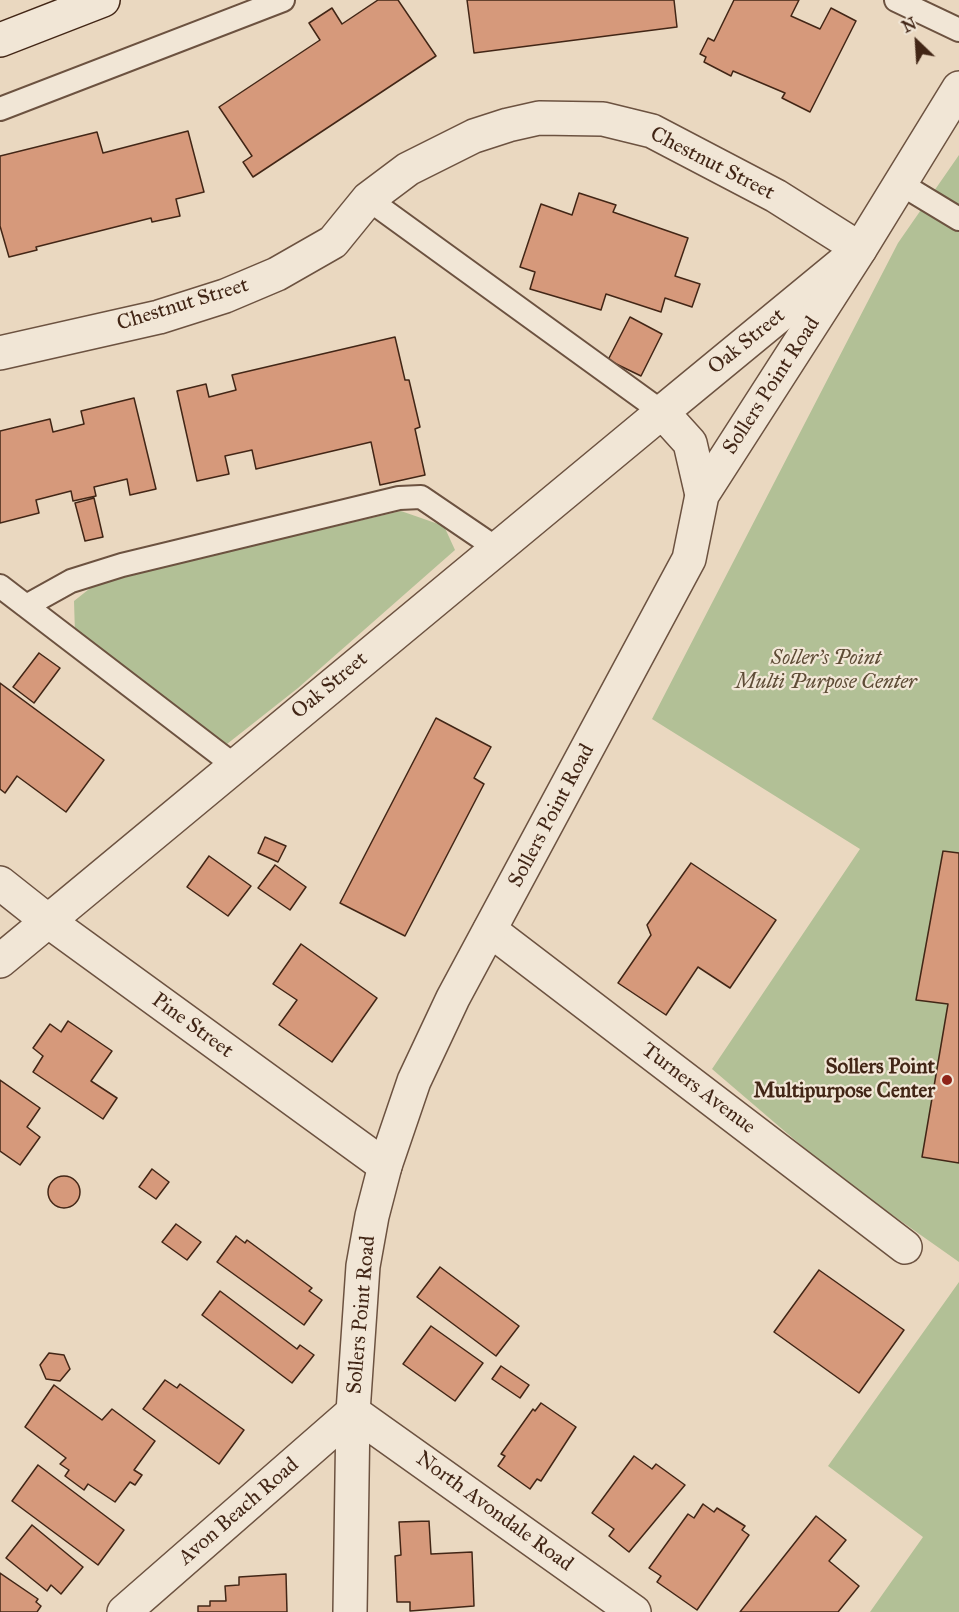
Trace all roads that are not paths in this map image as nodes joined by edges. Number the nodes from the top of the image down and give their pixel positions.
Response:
1 (102, 0) edge
2 (283, 0) edge
3 (896, 0) edge
4 (959, 30) edge
5 (0, 40) edge
6 (959, 88) edge
7 (0, 109) edge
8 (901, 184) junction
9 (368, 199) junction
10 (959, 219) edge
11 (860, 249) junction
12 (0, 353) edge
13 (662, 412) junction
14 (702, 495) junction
15 (496, 548) junction
16 (0, 586) edge
17 (26, 606) junction
18 (235, 766) junction
19 (0, 883) edge
20 (48, 921) junction
21 (490, 930) junction
22 (0, 961) edge
23 (385, 1166) junction
24 (905, 1247) dead end
25 (353, 1412) junction
26 (124, 1612) edge
27 (350, 1612) edge
28 (634, 1612) edge

1 - 5 street
2 - 7 lane
3 - 4 lane
6 - 8 street, Sollers Point Road
8 - 10 lane
8 - 11 street, Sollers Point Road
9 - 11 street, Chestnut Street
9 - 12 street, Chestnut Street
9 - 13 lane
11 - 13 street, Oak Street
11 - 14 street, Sollers Point Road
13 - 14 street
13 - 15 street, Oak Street
14 - 21 street, Sollers Point Road
15 - 17 lane
15 - 18 street, Oak Street
16 - 17 lane
17 - 18 lane
18 - 20 street, Oak Street
19 - 20 street, Pine Street
20 - 22 street, Oak Street
20 - 23 street, Pine Street
21 - 23 street, Sollers Point Road
21 - 24 street, Turners Avenue
23 - 25 street, Sollers Point Road
25 - 26 street, Avon Beach Road
25 - 27 street, Sollers Point Road
25 - 28 street, North Avondale Road

